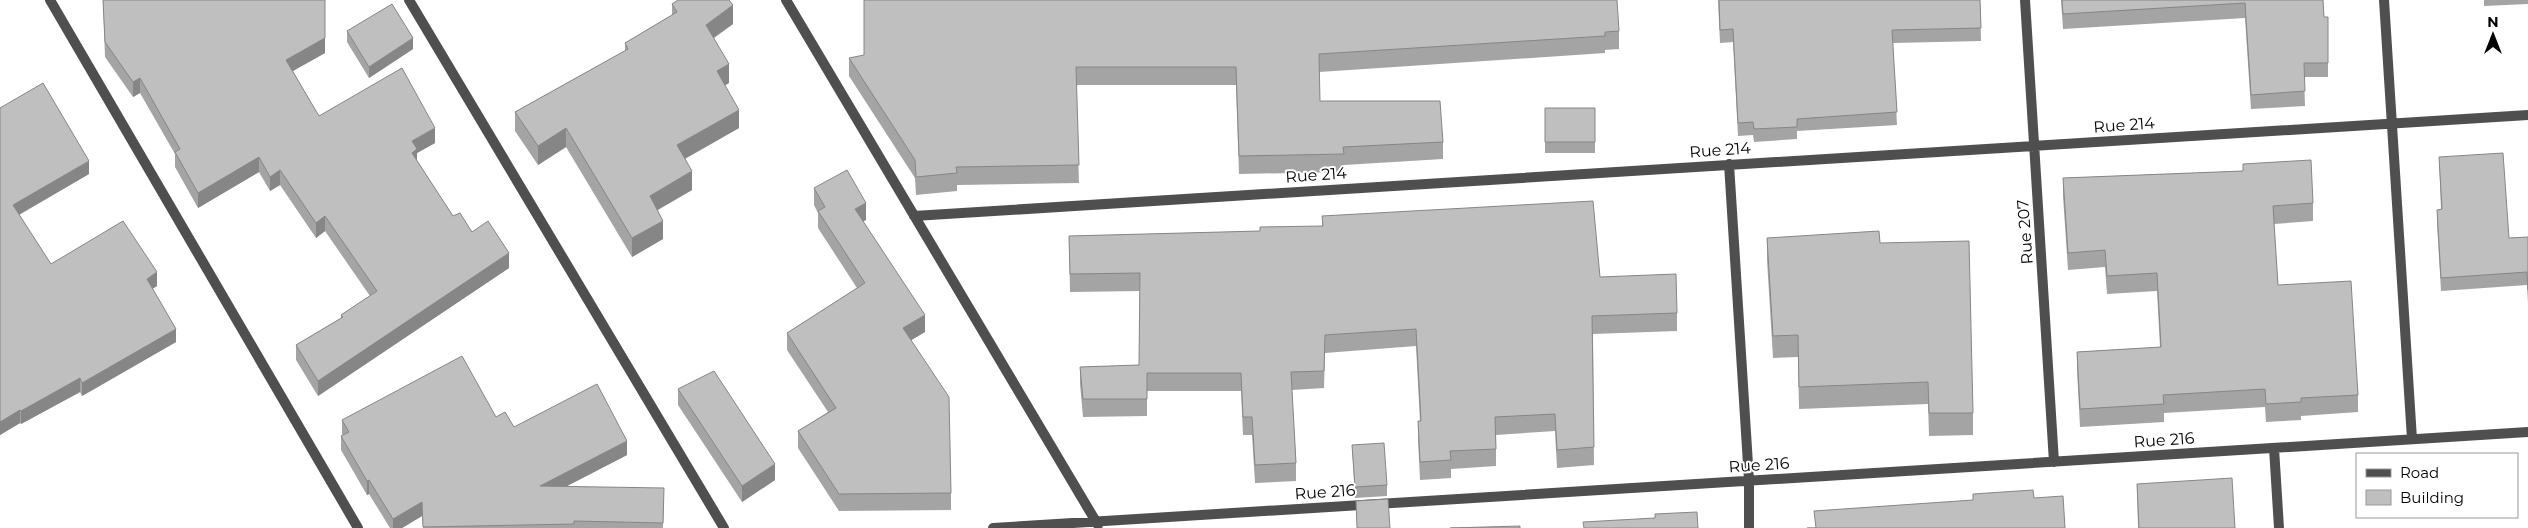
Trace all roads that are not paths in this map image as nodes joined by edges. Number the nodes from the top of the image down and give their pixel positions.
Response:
1 (50, 0) edge
2 (409, 0) edge
3 (786, 0) edge
4 (2025, 0) edge
5 (2384, 0) edge
6 (2528, 115) edge
7 (2391, 124) junction
8 (2034, 146) junction
9 (1729, 164) junction
10 (914, 216) junction
11 (2528, 432) edge
12 (2412, 439) junction
13 (2274, 448) junction
14 (2054, 462) junction
15 (1749, 480) junction
16 (1098, 525) edge
17 (358, 528) edge
18 (724, 528) edge
19 (993, 528) edge
20 (1749, 528) edge
21 (2279, 528) edge

1 - 17 street
2 - 18 street
3 - 10 street
4 - 8 street, Rue 207
5 - 7 street
6 - 7 street, Rue 214
7 - 8 street, Rue 214
7 - 12 street
8 - 9 street, Rue 214
8 - 14 street, Rue 207
9 - 10 street, Rue 214
9 - 15 street
10 - 16 street
11 - 12 street, Rue 216
12 - 13 street, Rue 216
13 - 14 street, Rue 216
13 - 21 street
14 - 15 street, Rue 216
15 - 16 street, Rue 216
15 - 20 street
16 - 19 street, Rue 216

